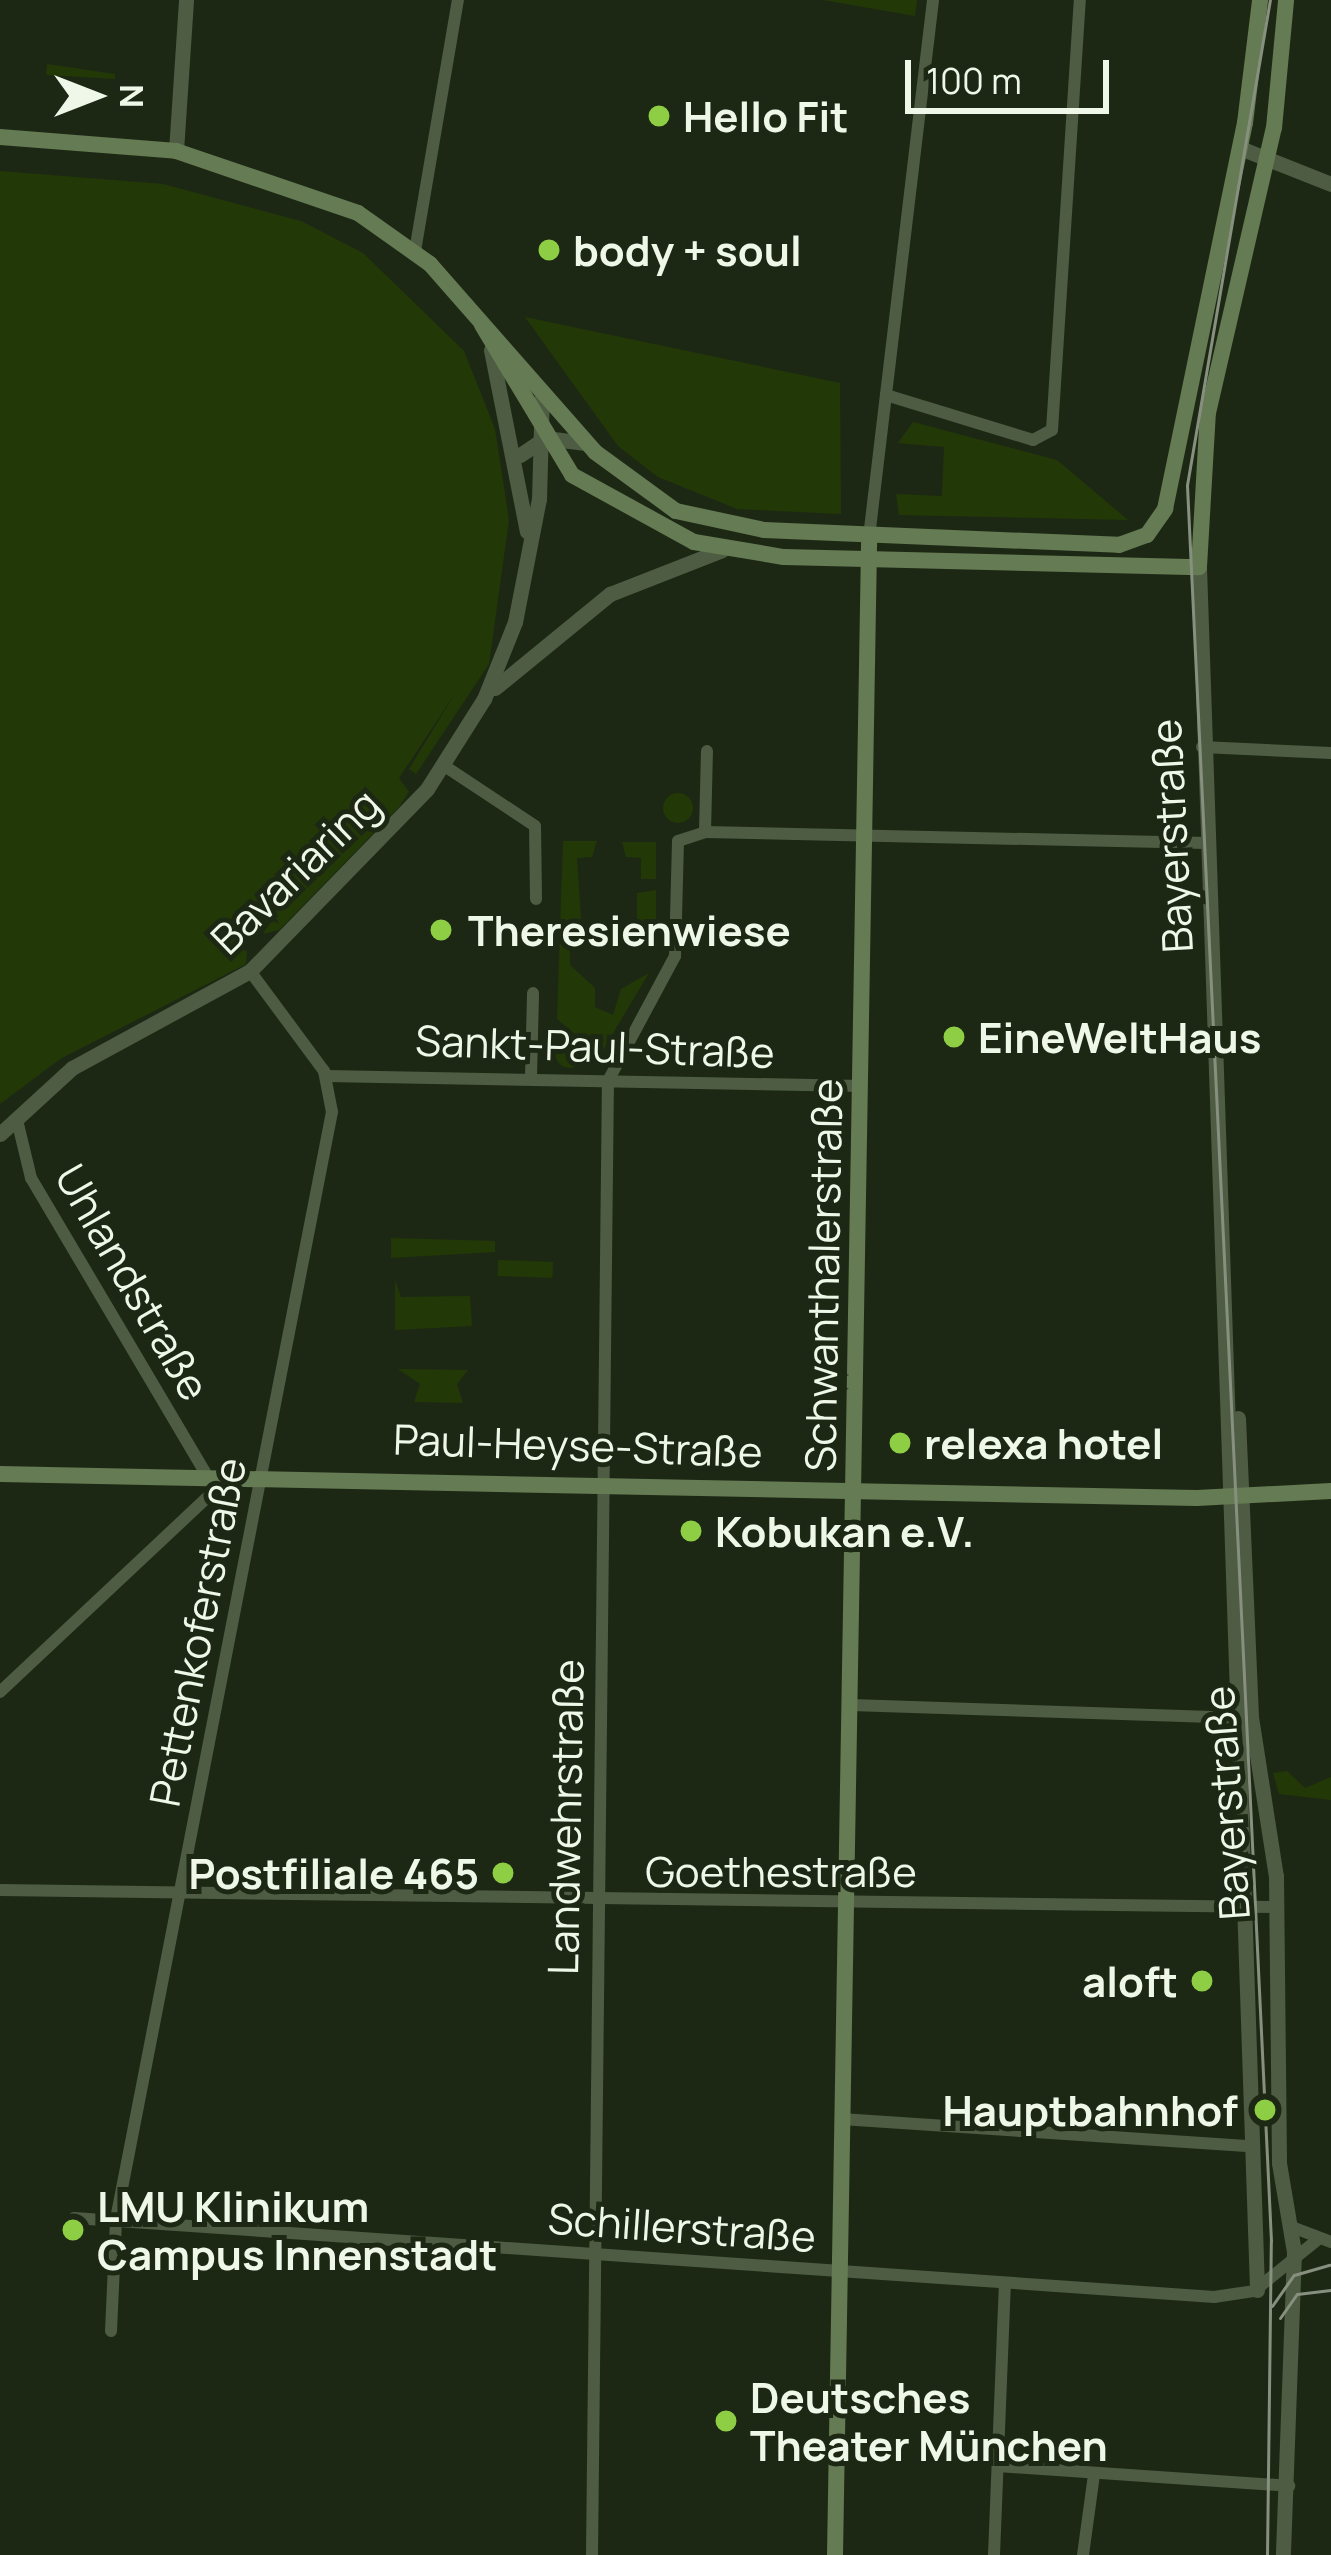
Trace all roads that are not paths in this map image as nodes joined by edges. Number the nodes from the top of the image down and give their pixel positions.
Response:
1 (186, 0) edge
2 (458, 0) edge
3 (933, 0) edge
4 (1080, 0) edge
5 (1260, 0) edge
6 (1286, 0) edge
7 (0, 137) edge
8 (1240, 148) junction
9 (176, 151) junction
10 (1268, 154) junction
11 (1331, 184) edge
12 (415, 251) junction
13 (458, 290) junction
14 (483, 326) junction
15 (542, 388) junction
16 (886, 395) junction
17 (544, 438) junction
18 (586, 443) junction
19 (520, 455) junction
20 (869, 538) junction
21 (722, 550) junction
22 (869, 560) junction
23 (528, 564) junction
24 (1193, 567) junction
25 (484, 699) junction
26 (1202, 747) junction
27 (707, 752) dead end
28 (1331, 753) edge
29 (443, 765) junction
30 (705, 832) junction
31 (866, 835) junction
32 (1207, 843) junction
33 (536, 899) dead end
34 (250, 971) junction
35 (533, 993) dead end
36 (327, 1076) junction
37 (531, 1077) junction
38 (608, 1081) junction
39 (861, 1087) junction
40 (17, 1120) junction
41 (0, 1134) edge
42 (205, 1472) junction
43 (233, 1473) junction
44 (265, 1473) junction
45 (0, 1474) edge
46 (603, 1484) junction
47 (856, 1490) junction
48 (1331, 1494) edge
49 (1240, 1497) junction
50 (0, 1692) edge
51 (851, 1705) junction
52 (1235, 1718) junction
53 (0, 1890) edge
54 (179, 1895) junction
55 (596, 1903) junction
56 (844, 1906) junction
57 (1241, 1907) junction
58 (1273, 1907) junction
59 (841, 2119) junction
60 (1250, 2146) junction
61 (74, 2218) dead end
62 (116, 2219) junction
63 (1292, 2227) junction
64 (1316, 2241) junction
65 (1331, 2242) edge
66 (593, 2256) junction
67 (1294, 2258) junction
68 (838, 2270) junction
69 (1005, 2284) junction
70 (1257, 2290) junction
71 (111, 2331) dead end
72 (998, 2466) junction
73 (1094, 2475) junction
74 (1291, 2485) junction
75 (592, 2555) edge
76 (835, 2555) edge
77 (994, 2555) edge
78 (1083, 2555) edge
79 (1283, 2555) edge

1 - 9 street
2 - 12 street
3 - 16 street, Schwanthalerstraße
4 - 16 street
5 - 8 main road
6 - 10 main road, Bayerstraße
7 - 9 main road
8 - 10 street
8 - 20 main road
9 - 12 main road
10 - 11 street
10 - 24 main road, Bayerstraße
12 - 13 main road
13 - 14 main road
13 - 15 main road
14 - 17 main road
14 - 19 street, Bavariaring
15 - 17 street, Bavariaring
15 - 18 main road
16 - 20 street, Schwanthalerstraße
17 - 18 street
17 - 19 street
17 - 21 main road
17 - 23 street, Bavariaring
18 - 20 main road
19 - 23 street, Bavariaring
20 - 22 main road, Schwanthalerstraße
21 - 22 main road, Bavariaring
21 - 25 street, Bavariaring
22 - 24 main road, Bavariaring
22 - 31 main road, Schwanthalerstraße
23 - 25 street, Bavariaring
24 - 26 street, Bayerstraße
25 - 29 street, Bavariaring
26 - 28 street
26 - 32 street, Bayerstraße
27 - 30 street
29 - 33 street
29 - 34 street, Bavariaring
30 - 31 street
30 - 38 street
31 - 32 street
31 - 39 main road, Schwanthalerstraße
32 - 49 street, Bayerstraße
34 - 36 street
34 - 40 street, Bavariaring
35 - 37 street
36 - 37 street, Sankt-Paul-Straße
36 - 44 street, Pettenkoferstraße
37 - 38 street, Sankt-Paul-Straße
38 - 39 street, Sankt-Paul-Straße
38 - 46 street, Landwehrstraße
39 - 47 main road, Schwanthalerstraße
40 - 41 street, Bavariaring
40 - 42 street, Uhlandstraße
42 - 43 main road, Paul-Heyse-Straße
42 - 45 main road, Paul-Heyse-Straße
43 - 44 main road, Paul-Heyse-Straße
43 - 50 street
44 - 46 main road, Paul-Heyse-Straße
44 - 54 street, Pettenkoferstraße
46 - 47 main road, Paul-Heyse-Straße
46 - 55 street, Landwehrstraße
47 - 49 main road, Paul-Heyse-Straße
47 - 51 main road, Schwanthalerstraße
48 - 49 main road, Paul-Heyse-Straße
49 - 52 street, Bayerstraße
49 - 58 street, Bayerstraße
51 - 52 street
51 - 56 main road, Schwanthalerstraße
52 - 57 street, Bayerstraße
53 - 54 street, Goethestraße
54 - 55 street, Goethestraße
54 - 62 street, Pettenkoferstraße
55 - 56 street, Goethestraße
55 - 66 street, Landwehrstraße
56 - 57 street, Goethestraße
56 - 59 main road, Schwanthalerstraße
57 - 58 street, Goethestraße
57 - 60 street, Bayerstraße
58 - 63 street, Bayerstraße
59 - 60 street
59 - 68 main road, Schwanthalerstraße
60 - 70 street, Bayerstraße
61 - 62 street, Schillerstraße
62 - 66 street, Schillerstraße
62 - 71 street, Pettenkoferstraße
63 - 64 street
63 - 67 street, Bayerstraße
64 - 65 street
64 - 67 street
66 - 68 street, Schillerstraße
66 - 75 street, Landwehrstraße
67 - 70 street
67 - 74 street, Bayerstraße
68 - 69 street, Schillerstraße
68 - 76 main road, Schwanthalerstraße
69 - 70 street, Schillerstraße
69 - 72 street
72 - 73 street
72 - 77 street
73 - 74 street
73 - 78 street
74 - 79 street, Bayerstraße

